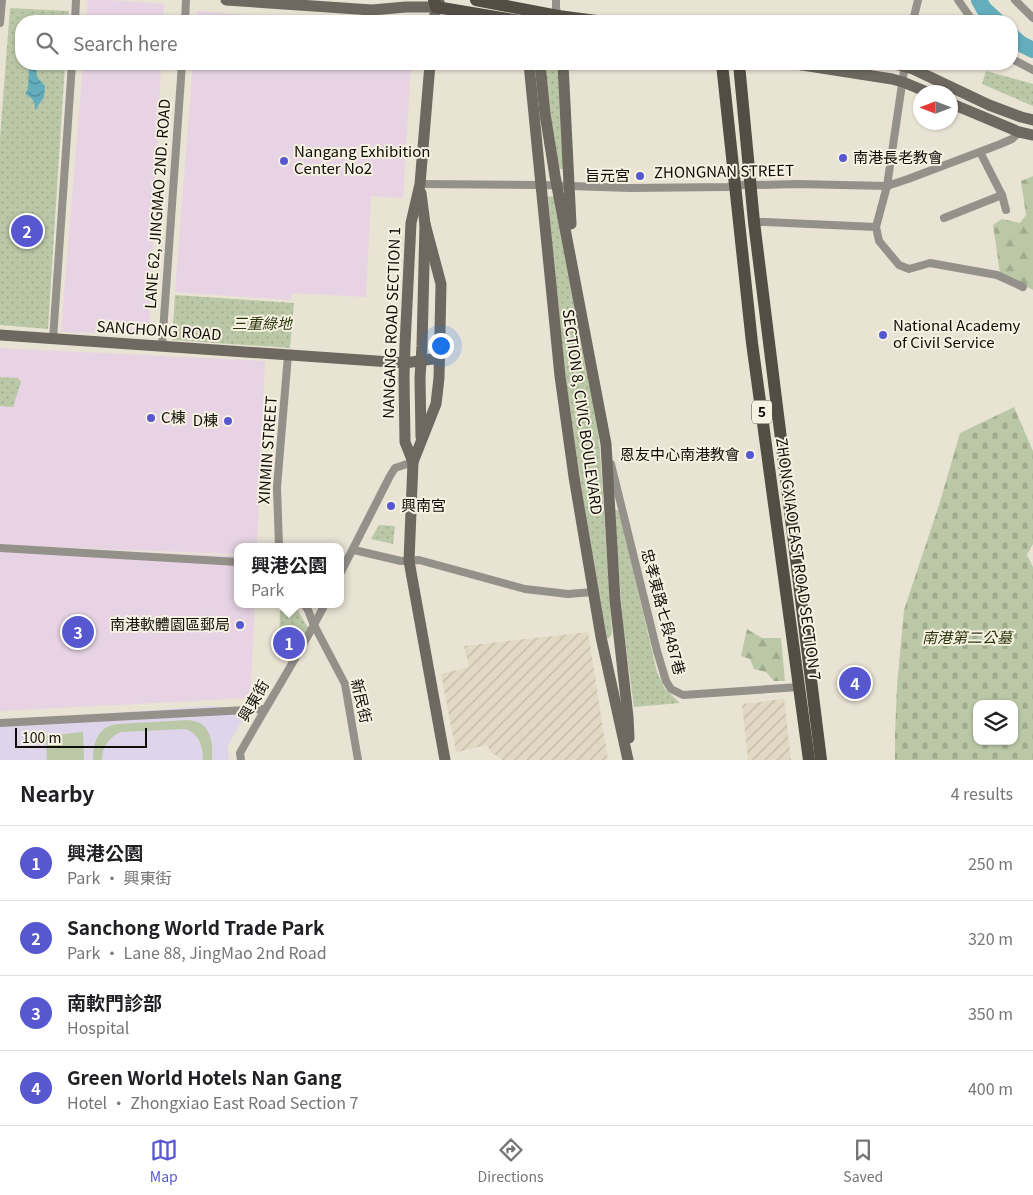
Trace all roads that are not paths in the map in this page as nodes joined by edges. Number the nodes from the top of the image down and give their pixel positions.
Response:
1 (2, 0) edge
2 (76, 0) edge
3 (186, 0) edge
4 (226, 0) edge
5 (476, 0) edge
6 (556, 0) edge
7 (918, 0) edge
8 (958, 0) edge
9 (1015, 0) edge
10 (437, 2) edge
11 (75, 15) edge
12 (185, 15) edge
13 (435, 15) edge
14 (516, 15) edge
15 (522, 15) edge
16 (557, 15) edge
17 (915, 15) edge
18 (969, 15) edge
19 (1033, 18) edge
20 (0, 23) edge
21 (1018, 61) edge
22 (72, 70) edge
23 (182, 70) edge
24 (430, 70) edge
25 (530, 70) edge
26 (541, 70) edge
27 (562, 70) edge
28 (723, 70) edge
29 (739, 70) edge
30 (839, 70) edge
31 (902, 70) edge
32 (916, 70) edge
33 (1033, 70) edge
34 (903, 82) junction
35 (913, 86) edge
36 (958, 106) edge
37 (1033, 120) edge
38 (1019, 132) junction
39 (1033, 135) edge
40 (980, 152) junction
41 (420, 184) junction
42 (750, 184) junction
43 (541, 185) junction
44 (735, 185) junction
45 (563, 186) junction
46 (887, 186) junction
47 (1002, 195) junction
48 (1006, 210) dead end
49 (944, 218) dead end
50 (754, 222) junction
51 (425, 224) junction
52 (876, 227) junction
53 (1023, 287) dead end
54 (0, 335) edge
55 (53, 339) junction
56 (162, 346) junction
57 (288, 355) junction
58 (440, 358) junction
59 (421, 361) junction
60 (405, 363) junction
61 (421, 442) junction
62 (606, 444) junction
63 (413, 462) junction
64 (279, 543) edge
65 (0, 548) edge
66 (354, 550) junction
67 (409, 561) junction
68 (234, 562) edge
69 (344, 567) edge
70 (593, 592) junction
71 (307, 608) edge
72 (323, 608) edge
73 (314, 625) junction
74 (610, 639) junction
75 (799, 687) junction
76 (265, 709) junction
77 (0, 722) edge
78 (241, 760) edge
79 (358, 760) edge
80 (445, 760) edge
81 (629, 760) edge
82 (808, 760) edge
83 (822, 760) edge

1 - 20 street
2 - 11 street
3 - 12 street
4 - 10 street
5 - 15 main road
6 - 16 street
7 - 17 street
8 - 18 street
9 - 19 street
10 - 13 street
10 - 14 main road
21 - 33 street
22 - 55 street
23 - 56 street, LANE 62, JINGMAO 2ND. ROAD
24 - 41 street, NANGANG ROAD SECTION 1
25 - 43 street, SECTION 8, CIVIC BOULEVARD
26 - 45 street, SECTION 8, CIVIC BOULEVARD
27 - 45 street
28 - 44 main road, ZHONGXIAO EAST ROAD SECTION 7 / 5
29 - 42 main road, ZHONGXIAO EAST ROAD SECTION 7 / 5
30 - 34 street
31 - 34 street
32 - 37 street
34 - 35 street
34 - 46 street
36 - 38 street
38 - 39 street
38 - 40 street, ZHONGNAN STREET
40 - 46 street, ZHONGNAN STREET
40 - 47 street
41 - 43 street, ZHONGNAN STREET
41 - 51 street, NANGANG ROAD SECTION 1
41 - 60 street, NANGANG ROAD SECTION 1
42 - 44 street, ZHONGNAN STREET
42 - 46 street, ZHONGNAN STREET
42 - 50 main road, ZHONGXIAO EAST ROAD SECTION 7 / 5
43 - 45 street, ZHONGNAN STREET
43 - 70 street, SECTION 8, CIVIC BOULEVARD
44 - 45 street, ZHONGNAN STREET
44 - 75 main road, ZHONGXIAO EAST ROAD SECTION 7 / 5
45 - 62 street, SECTION 8, CIVIC BOULEVARD
46 - 52 street
47 - 48 street
47 - 49 street
50 - 52 street
50 - 83 main road, ZHONGXIAO EAST ROAD SECTION 7 / 5
51 - 58 street
51 - 59 street, NANGANG ROAD SECTION 1
52 - 53 street
54 - 55 street, SANCHONG ROAD
55 - 56 street, SANCHONG ROAD
56 - 57 street, SANCHONG ROAD
57 - 60 street, SANCHONG ROAD
57 - 64 street, XINMIN STREET
58 - 59 street, SANCHONG ROAD
58 - 61 street
59 - 60 street, SANCHONG ROAD
59 - 61 street, NANGANG ROAD SECTION 1
60 - 63 street, NANGANG ROAD SECTION 1
61 - 63 street, NANGANG ROAD SECTION 1
62 - 74 street, SECTION 8, CIVIC BOULEVARD
62 - 75 street, 忠孝東路七段487巷
63 - 66 street
63 - 67 street, NANGANG ROAD SECTION 1
65 - 68 street
66 - 67 street
66 - 69 street
67 - 70 street
67 - 80 street, NANGANG ROAD SECTION 1
70 - 74 street, SECTION 8, CIVIC BOULEVARD
71 - 73 street
72 - 73 street, 興東街
73 - 76 street, 興東街
73 - 79 street, 新民街
74 - 81 street, SECTION 8, CIVIC BOULEVARD
74 - 81 street, SECTION 8, CIVIC BOULEVARD
75 - 82 main road, ZHONGXIAO EAST ROAD SECTION 7 / 5
76 - 77 street
76 - 78 street, 興東街

